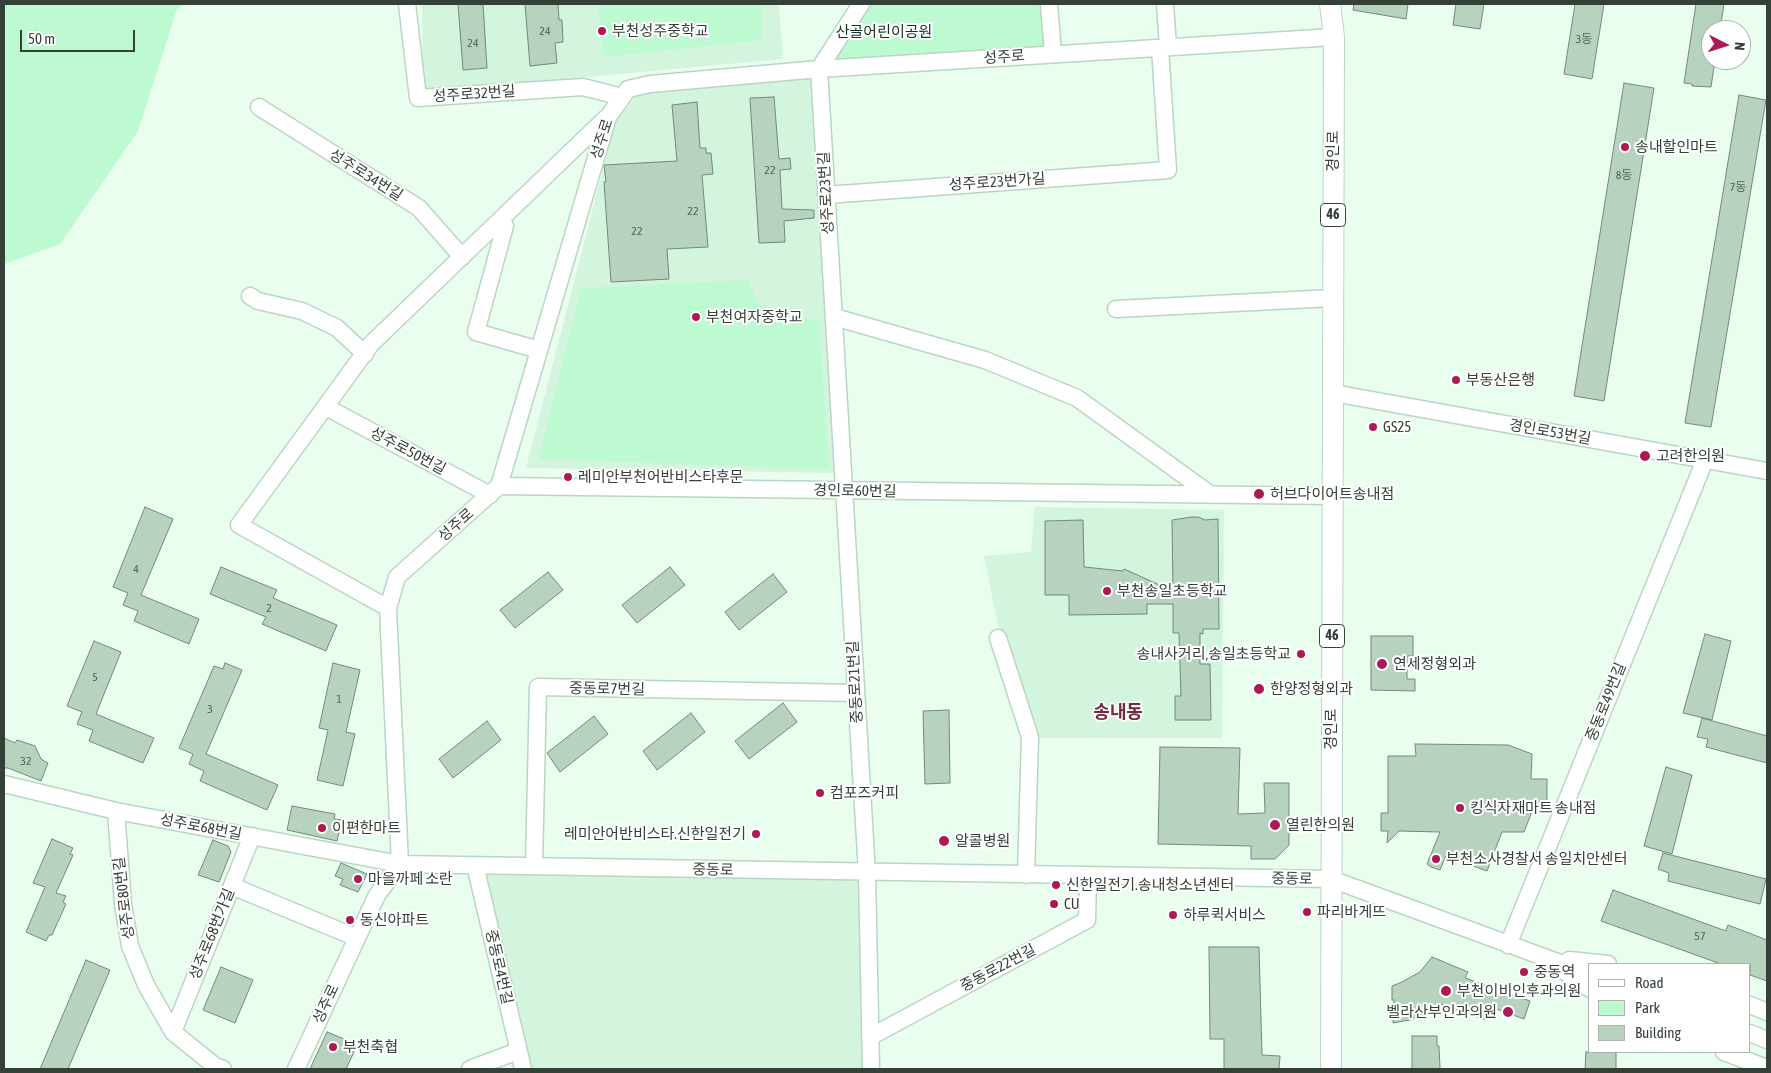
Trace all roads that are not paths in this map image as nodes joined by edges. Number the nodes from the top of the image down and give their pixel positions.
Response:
1 (407, 4) edge
2 (861, 4) edge
3 (1050, 4) edge
4 (1165, 4) edge
5 (1330, 4) edge
6 (1334, 37) junction
7 (1164, 48) junction
8 (1053, 54) junction
9 (819, 69) junction
10 (622, 97) junction
11 (259, 106) dead end
12 (608, 117) junction
13 (826, 195) junction
14 (501, 219) junction
15 (462, 257) junction
16 (250, 296) dead end
17 (1333, 298) junction
18 (1116, 309) dead end
19 (834, 317) junction
20 (539, 350) junction
21 (365, 354) junction
22 (1333, 394) junction
23 (326, 407) junction
24 (1705, 460) junction
25 (1767, 471) edge
26 (844, 490) junction
27 (494, 491) junction
28 (1211, 494) junction
29 (1332, 496) junction
30 (388, 608) junction
31 (998, 638) dead end
32 (856, 692) junction
33 (4, 784) edge
34 (116, 811) junction
35 (252, 836) junction
36 (400, 864) junction
37 (475, 865) junction
38 (534, 866) junction
39 (867, 873) junction
40 (1026, 875) junction
41 (1088, 876) junction
42 (1331, 880) junction
43 (232, 886) junction
44 (356, 938) junction
45 (1508, 945) junction
46 (1544, 958) junction
47 (1597, 963) edge
48 (1588, 973) edge
49 (1588, 988) edge
50 (1751, 1005) edge
51 (1767, 1012) edge
52 (173, 1032) junction
53 (1751, 1033) edge
54 (870, 1037) junction
55 (1767, 1040) edge
56 (518, 1051) junction
57 (1727, 1053) edge
58 (1767, 1068) edge
59 (223, 1069) edge
60 (296, 1069) edge
61 (470, 1069) edge
62 (522, 1069) edge
63 (871, 1069) edge
64 (1331, 1069) edge

1 - 10 street, 성주로32번길
2 - 9 street
3 - 8 street
4 - 7 street
5 - 6 main road, 경인로 / 46
6 - 7 street, 성주로
6 - 17 main road, 경인로 / 46
7 - 8 street, 성주로
7 - 13 street, 성주로23번가길
8 - 9 street, 성주로
9 - 10 street, 성주로
9 - 13 street, 성주로23번길
10 - 12 street, 성주로
11 - 15 street, 성주로34번길
12 - 14 street
12 - 20 street, 성주로
13 - 19 street, 성주로23번길
14 - 15 street
14 - 20 street
15 - 21 street
16 - 21 street
17 - 18 street
17 - 22 main road, 경인로 / 46
19 - 26 street, 성주로23번길
19 - 28 street
20 - 27 street, 성주로
21 - 23 street
22 - 24 street, 경인로53번길
22 - 29 main road, 경인로 / 46
23 - 27 street, 성주로50번길
23 - 30 street
24 - 25 street, 경인로53번길
24 - 45 street, 중동로49번길
26 - 27 street, 경인로60번길
26 - 28 street, 경인로60번길
26 - 32 street, 중동로21번길
27 - 30 street, 성주로
28 - 29 street, 경인로60번길
29 - 42 main road, 경인로 / 46
30 - 36 street, 성주로
31 - 40 street
32 - 38 street, 중동로7번길
32 - 39 street, 중동로21번길
33 - 34 street, 성주로68번길
34 - 35 street, 성주로68번길
34 - 52 street, 성주로80번길
35 - 36 street, 성주로68번길
35 - 43 street, 성주로68번가길
36 - 37 street, 중동로
36 - 44 street, 성주로
37 - 38 street, 중동로
37 - 56 street, 중동로4번길
38 - 39 street, 중동로
39 - 40 street, 중동로
39 - 54 street
40 - 41 street, 중동로
41 - 42 street, 중동로
41 - 54 street, 중동로22번길
42 - 45 street, 중동로
42 - 64 main road, 경인로 / 46
43 - 44 street
43 - 52 street, 성주로68번가길
44 - 60 street, 성주로
45 - 46 street, 중동로
46 - 47 street, 중동로
46 - 48 street, 중동로
46 - 49 street, 중동로
50 - 51 street
52 - 59 street, 성주로80번길
53 - 55 street
54 - 63 street
56 - 61 street
56 - 62 street, 중동로4번길
57 - 58 street

